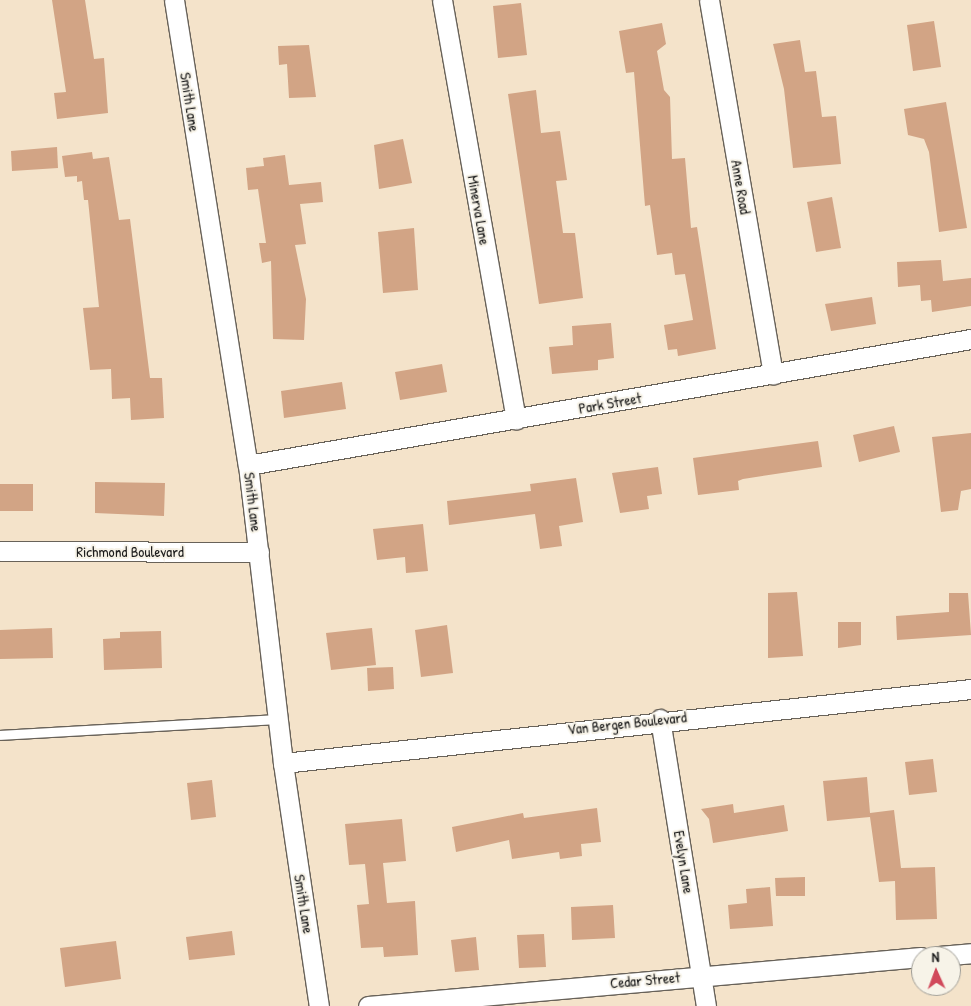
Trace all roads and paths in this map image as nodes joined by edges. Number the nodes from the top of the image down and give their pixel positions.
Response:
1 (174, 0) edge
2 (442, 0) edge
3 (709, 0) edge
4 (971, 339) edge
5 (773, 375) junction
6 (516, 420) junction
7 (248, 465) junction
8 (0, 551) edge
9 (259, 552) junction
10 (971, 689) edge
11 (278, 719) junction
12 (660, 719) junction
13 (0, 735) edge
14 (283, 763) junction
15 (911, 959) edge
16 (702, 975) junction
17 (319, 1006) edge
18 (368, 1006) edge
19 (706, 1006) edge

1 - 7 street, Smith Lane
2 - 6 street, Minerva Lane
3 - 5 street, Anne Road
4 - 5 street, Park Street
5 - 6 street, Park Street
6 - 7 street, Park Street
7 - 9 street, Smith Lane
8 - 9 street, Richmond Boulevard
9 - 11 street, Smith Lane
10 - 12 street, Van Bergen Boulevard
11 - 13 lane
11 - 14 street, Smith Lane
12 - 14 street, Van Bergen Boulevard
12 - 16 street, Evelyn Lane
14 - 17 street, Smith Lane
15 - 16 street, Cedar Street
16 - 18 street, Cedar Street
16 - 19 street, Evelyn Lane

